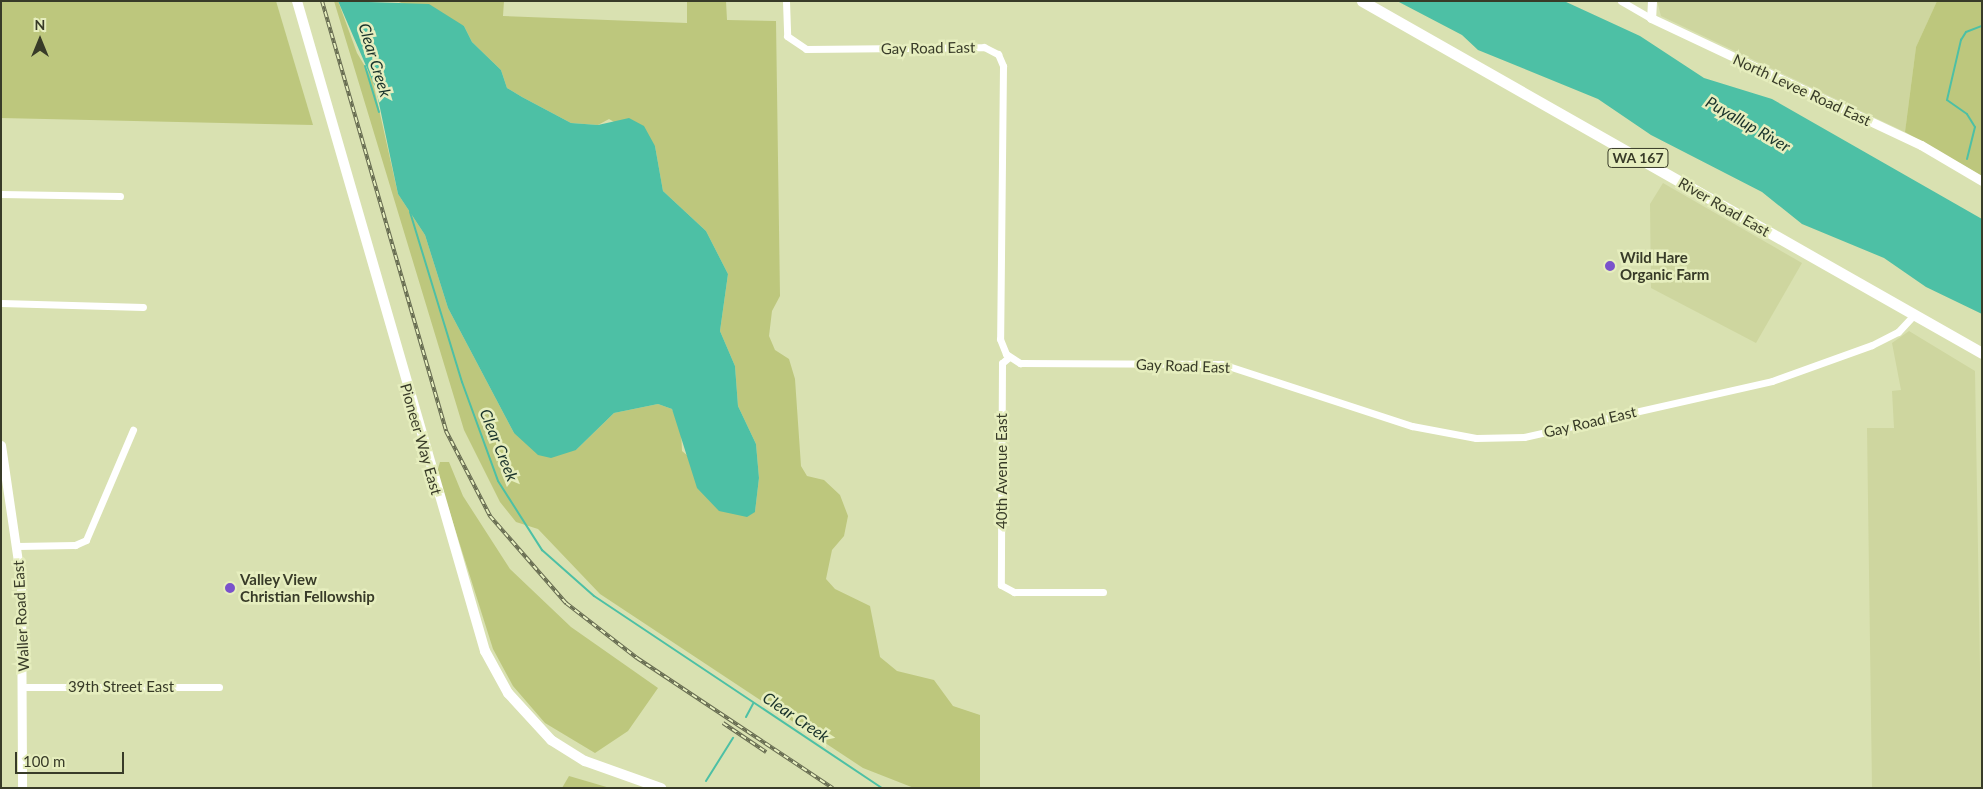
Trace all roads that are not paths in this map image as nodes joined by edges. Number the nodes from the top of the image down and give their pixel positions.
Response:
1 (298, 1) edge
2 (786, 1) edge
3 (1362, 1) edge
4 (1621, 1) edge
5 (1652, 1) edge
6 (1651, 18) junction
7 (1982, 181) edge
8 (1, 194) edge
9 (120, 196) dead end
10 (1, 303) edge
11 (143, 307) dead end
12 (1914, 315) junction
13 (1982, 353) edge
14 (1009, 357) junction
15 (133, 430) dead end
16 (1, 445) edge
17 (17, 546) junction
18 (1103, 592) dead end
19 (24, 687) junction
20 (219, 687) dead end
21 (22, 788) edge
22 (661, 788) edge

1 - 22 main road, Pioneer Way East
2 - 14 street, Gay Road East
3 - 12 main road, River Road East / WA 167
4 - 6 street, North Levee Road East
5 - 6 street
6 - 7 street, North Levee Road East
8 - 9 street
10 - 11 street
12 - 13 main road, River Road East / WA 167
12 - 14 street, Gay Road East
14 - 18 street, 40th Avenue East
15 - 17 street
16 - 17 street, Waller Road East
17 - 19 street, Waller Road East
19 - 20 street, 39th Street East
19 - 21 street, Waller Road East

